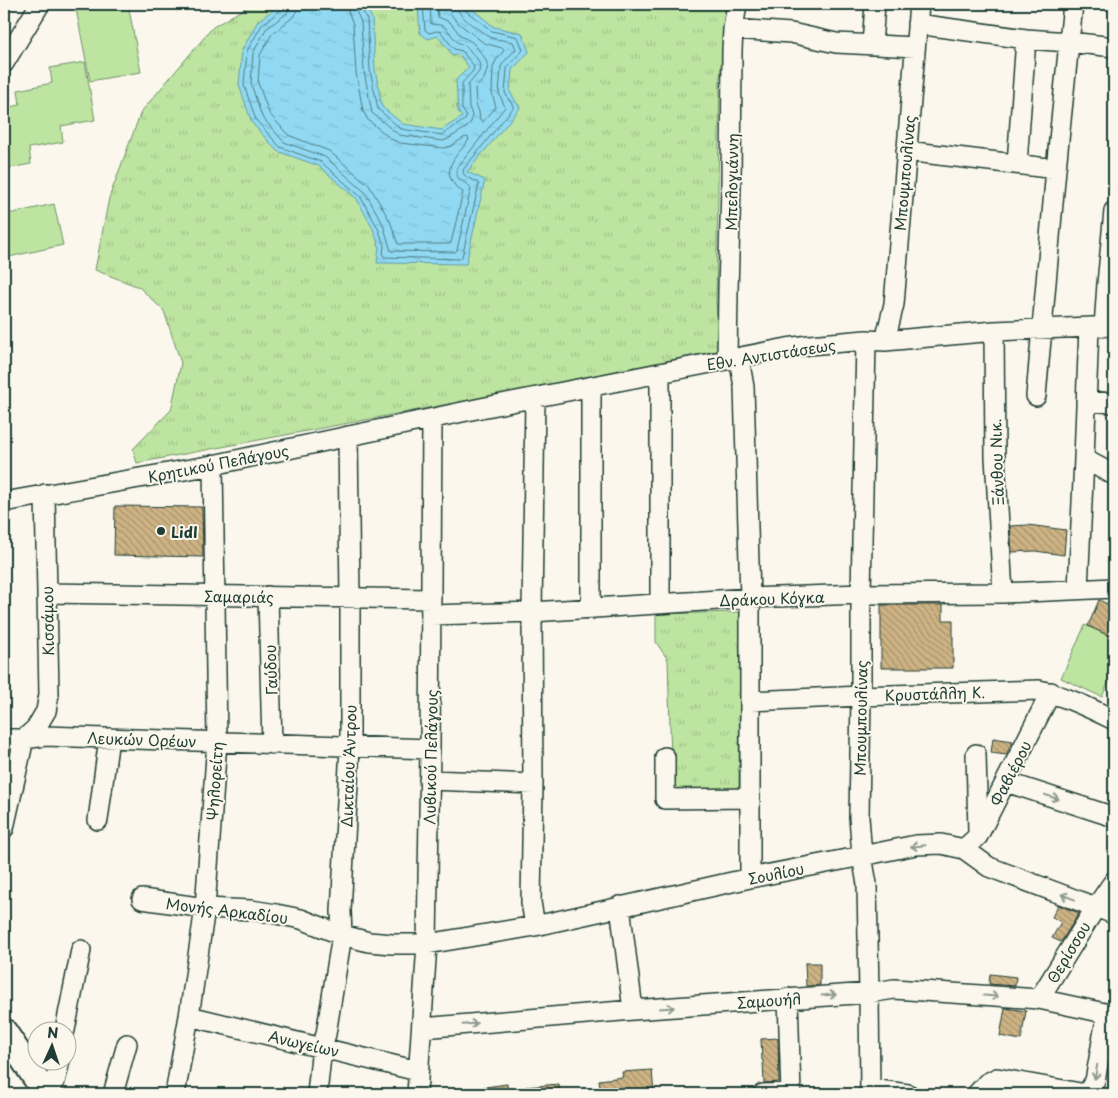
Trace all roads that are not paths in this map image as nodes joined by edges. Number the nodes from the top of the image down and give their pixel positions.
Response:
1 (40, 4) edge
2 (737, 4) edge
3 (875, 4) edge
4 (919, 4) edge
5 (1073, 4) edge
6 (917, 24) junction
7 (733, 29) junction
8 (1026, 39) junction
9 (1069, 42) junction
10 (872, 45) junction
11 (915, 47) junction
12 (1114, 47) edge
13 (4, 63) edge
14 (906, 151) junction
15 (1017, 164) junction
16 (1056, 169) junction
17 (1114, 211) edge
18 (1103, 326) edge
19 (1041, 329) junction
20 (994, 331) junction
21 (866, 340) junction
22 (885, 341) junction
23 (733, 359) junction
24 (660, 374) junction
25 (591, 387) junction
26 (1036, 396) dead end
27 (535, 399) junction
28 (1086, 401) junction
29 (1114, 403) edge
30 (432, 419) junction
31 (348, 436) junction
32 (1084, 459) junction
33 (213, 465) junction
34 (1114, 475) edge
35 (45, 494) junction
36 (4, 502) edge
37 (1114, 588) edge
38 (1078, 589) junction
39 (47, 592) junction
40 (1003, 593) junction
41 (861, 594) junction
42 (216, 595) junction
43 (268, 596) junction
44 (350, 598) junction
45 (750, 598) junction
46 (660, 604) junction
47 (431, 607) junction
48 (591, 608) junction
49 (532, 612) junction
50 (1051, 692) junction
51 (861, 696) junction
52 (750, 701) junction
53 (1114, 720) edge
54 (109, 738) junction
55 (4, 739) edge
56 (24, 739) junction
57 (217, 742) junction
58 (272, 744) junction
59 (350, 747) junction
60 (430, 749) junction
61 (976, 754) dead end
62 (665, 757) dead end
63 (429, 780) junction
64 (1006, 782) junction
65 (533, 784) junction
66 (750, 798) junction
67 (1114, 818) edge
68 (98, 820) dead end
69 (4, 828) edge
70 (978, 836) junction
71 (964, 849) junction
72 (862, 856) junction
73 (750, 878) junction
74 (1114, 880) edge
75 (142, 899) dead end
76 (620, 906) junction
77 (1096, 907) junction
78 (205, 908) junction
79 (1114, 914) edge
80 (536, 926) junction
81 (342, 935) junction
82 (427, 944) junction
83 (81, 950) dead end
84 (870, 993) junction
85 (788, 998) junction
86 (1039, 1000) junction
87 (632, 1010) junction
88 (1110, 1014) edge
89 (189, 1016) junction
90 (68, 1020) edge
91 (422, 1028) junction
92 (4, 1031) edge
93 (127, 1044) dead end
94 (322, 1047) junction
95 (1107, 1048) edge
96 (4, 1049) edge
97 (58, 1070) edge
98 (418, 1071) junction
99 (870, 1092) edge
100 (791, 1093) edge
101 (34, 1094) edge
102 (47, 1094) edge
103 (113, 1094) edge
104 (175, 1094) edge
105 (317, 1094) edge
106 (417, 1094) edge
107 (763, 1094) edge
108 (908, 1094) edge
109 (977, 1094) edge
110 (1086, 1094) edge

1 - 13 street
2 - 7 street, Μπελογιάννη
3 - 10 street
4 - 6 street, Μπουμπουλίνας
5 - 9 street
6 - 8 street
6 - 11 street, Μπουμπουλίνας
7 - 10 street
7 - 23 street, Μπελογιάννη
8 - 9 street
8 - 15 street
9 - 12 street
9 - 16 street
10 - 11 street
11 - 14 street, Μπουμπουλίνας
14 - 15 street
14 - 22 street, Μπουμπουλίνας
15 - 16 street
16 - 19 street
17 - 18 street
18 - 19 street, Εθν. Αντιστάσεως
18 - 28 street
19 - 20 street, Εθν. Αντιστάσεως
19 - 26 street
20 - 22 street, Εθν. Αντιστάσεως
20 - 40 street, Ξάνθου Νικ.
21 - 22 street, Εθν. Αντιστάσεως
21 - 23 street, Εθν. Αντιστάσεως
21 - 41 street, Μπουμπουλίνας
23 - 24 street, Εθν. Αντιστάσεως
23 - 45 street, Μπελογιάννη
24 - 25 street, Εθν. Αντιστάσεως
24 - 46 street
25 - 27 street, Εθν. Αντιστάσεως
25 - 48 street
27 - 30 street, Εθν. Αντιστάσεως
27 - 49 street
28 - 29 street
28 - 32 street
30 - 31 street, Κρητικού Πελάγους
30 - 47 street, Λυβικού Πελάγους
31 - 33 street, Κρητικού Πελάγους
31 - 44 street, Δικταίου Άντρου
32 - 34 street
32 - 38 street
33 - 35 street, Κρητικού Πελάγους
33 - 42 street, Ψηλορείτη
35 - 36 street, Κρητικού Πελάγους
35 - 39 street, Κισσάμου
37 - 38 street, Δράκου Κόγκα
38 - 40 street, Δράκου Κόγκα
39 - 42 street, Σαμαριάς
39 - 56 street, Κισσάμου
40 - 41 street, Δράκου Κόγκα
41 - 45 street, Δράκου Κόγκα
41 - 51 street, Μπουμπουλίνας
42 - 43 street, Σαμαριάς
42 - 57 street, Ψηλορείτη
43 - 44 street, Σαμαριάς
43 - 58 street, Γαύδου
44 - 47 street, Σαμαριάς
44 - 59 street, Δικταίου Άντρου
45 - 46 street, Δράκου Κόγκα
45 - 52 street, Μπελογιάννη
46 - 48 street, Δράκου Κόγκα
47 - 49 street, Δράκου Κόγκα
47 - 60 street, Λυβικού Πελάγους
48 - 49 street, Δράκου Κόγκα
49 - 65 street
50 - 51 street, Κρυστάλλη Κ.
50 - 53 street, Κρυστάλλη Κ.
50 - 64 street, Φαβιέρου
51 - 52 street, Κρυστάλλη Κ.
51 - 72 street, Μπουμπουλίνας
52 - 66 street, Μπελογιάννη
54 - 56 street, Λευκών Ορέων
54 - 57 street, Λευκών Ορέων
54 - 68 street
55 - 56 street, Λευκών Ορέων
56 - 69 street
57 - 58 street, Λευκών Ορέων
57 - 78 street, Ψηλορείτη
58 - 59 street, Λευκών Ορέων
59 - 60 street, Λευκών Ορέων
59 - 81 street, Δικταίου Άντρου
60 - 63 street, Λυβικού Πελάγους
61 - 70 street
62 - 66 street
63 - 65 street
63 - 82 street, Λυβικού Πελάγους
64 -> 67 street
64 - 70 street, Φαβιέρου
65 - 80 street
66 - 73 street, Μπελογιάννη
70 - 71 street, Φαβιέρου
71 -> 72 street, Σουλίου
77 -> 71 street, Σουλίου
72 - 73 street, Σουλίου
72 - 84 street, Μπουμπουλίνας
73 - 76 street, Σουλίου
74 - 77 street, Θερίσσου
75 - 78 street, Μονής Αρκαδίου
76 - 80 street, Σουλίου
76 - 87 street
77 - 79 street, Σουλίου
77 - 86 street, Θερίσσου
78 - 81 street, Μονής Αρκαδίου
78 - 89 street, Ψηλορείτη
80 - 82 street, Σουλίου
81 - 82 street, Μονής Αρκαδίου
81 - 94 street, Δικταίου Άντρου
82 - 91 street, Λυβικού Πελάγους
83 - 90 street
85 -> 84 street, Σαμουήλ
84 -> 86 street, Σαμουήλ
84 - 99 street, Μπουμπουλίνας
87 -> 85 street, Σαμουήλ
85 - 100 street
86 - 88 street, Σαμουήλ
91 -> 87 street, Σαμουήλ
88 - 95 street
89 - 94 street, Ανωγείων
89 - 104 street, Ψηλορείτη
91 - 98 street, Λυβικού Πελάγους
92 - 102 main road
93 - 103 street
94 - 98 street, Ανωγείων
94 - 105 street, Δικταίου Άντρου
95 -> 110 street
96 - 101 main road
97 - 102 street
98 - 106 street, Λυβικού Πελάγους
99 - 108 street
100 - 107 street
109 - 110 street

